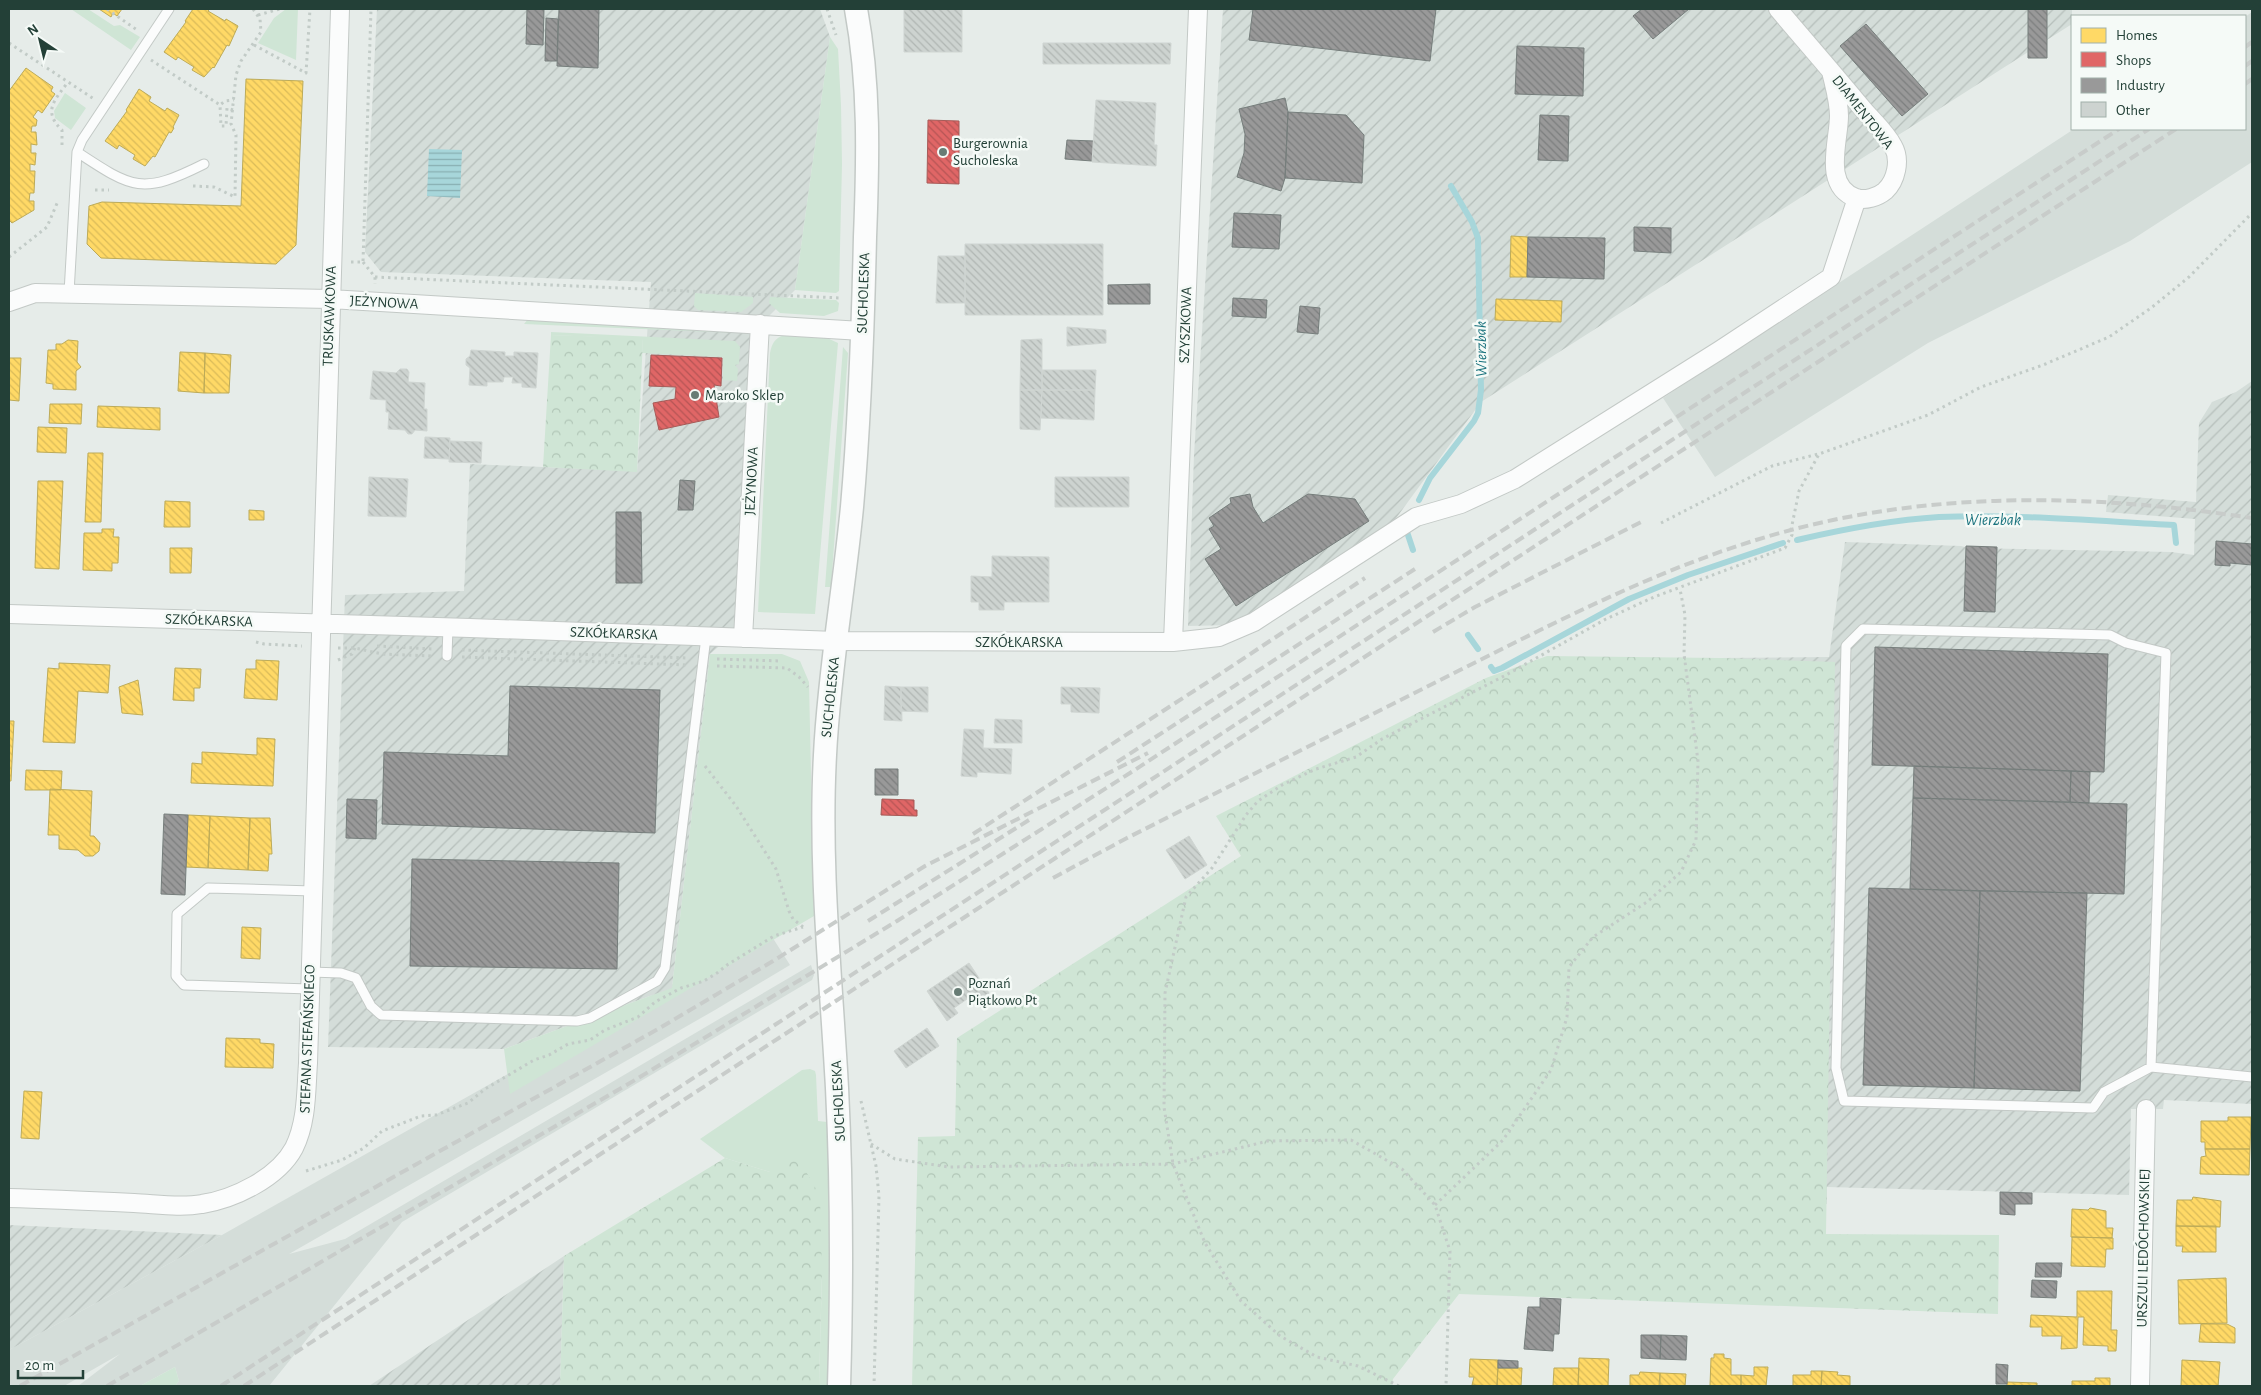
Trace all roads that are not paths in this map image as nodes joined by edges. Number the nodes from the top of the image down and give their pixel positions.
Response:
1 (169, 9) edge
2 (340, 9) edge
3 (856, 9) edge
4 (1198, 9) edge
5 (1778, 9) edge
6 (1831, 71) junction
7 (77, 152) junction
8 (204, 164) dead end
9 (1856, 198) junction
10 (70, 293) junction
11 (330, 299) junction
12 (9, 302) edge
13 (760, 324) junction
14 (851, 330) junction
15 (9, 614) edge
16 (320, 624) junction
17 (448, 627) junction
18 (706, 637) junction
19 (743, 638) junction
20 (836, 641) junction
21 (1173, 642) junction
22 (447, 653) road end
23 (313, 891) junction
24 (310, 980) junction
25 (2151, 1067) junction
26 (2252, 1077) edge
27 (2146, 1109) dead end
28 (9, 1198) edge
29 (839, 1386) edge
30 (2140, 1386) edge

1 - 7 lane
2 - 11 street, TRUSKAWKOWA
3 - 14 street, SUCHOLESKA
4 - 21 street, SZYSZKOWA
5 - 6 street, DIAMENTOWA
6 - 9 street, DIAMENTOWA
6 - 9 street, DIAMENTOWA
7 - 8 lane
7 - 10 lane
9 - 21 street, SZKÓŁKARSKA
10 - 11 street, JEŻYNOWA
10 - 12 street, JEŻYNOWA
11 - 13 street, JEŻYNOWA
11 - 16 street, TRUSKAWKOWA
13 - 14 street, JEŻYNOWA
13 - 19 street, JEŻYNOWA
14 - 20 street, SUCHOLESKA
15 - 16 street, SZKÓŁKARSKA
16 - 17 street, SZKÓŁKARSKA
16 - 23 street, STEFANA STEFAŃSKIEGO
17 - 18 street, SZKÓŁKARSKA
17 - 22 lane
18 - 19 street, SZKÓŁKARSKA
18 - 24 lane
19 - 20 street, SZKÓŁKARSKA
20 - 21 street, SZKÓŁKARSKA
20 - 29 street, SUCHOLESKA
23 - 24 street, STEFANA STEFAŃSKIEGO
23 - 24 lane
24 - 28 street, STEFANA STEFAŃSKIEGO
25 - 25 lane
25 - 26 lane
27 - 30 street, URSZULI LEDÓCHOWSKIEJ

